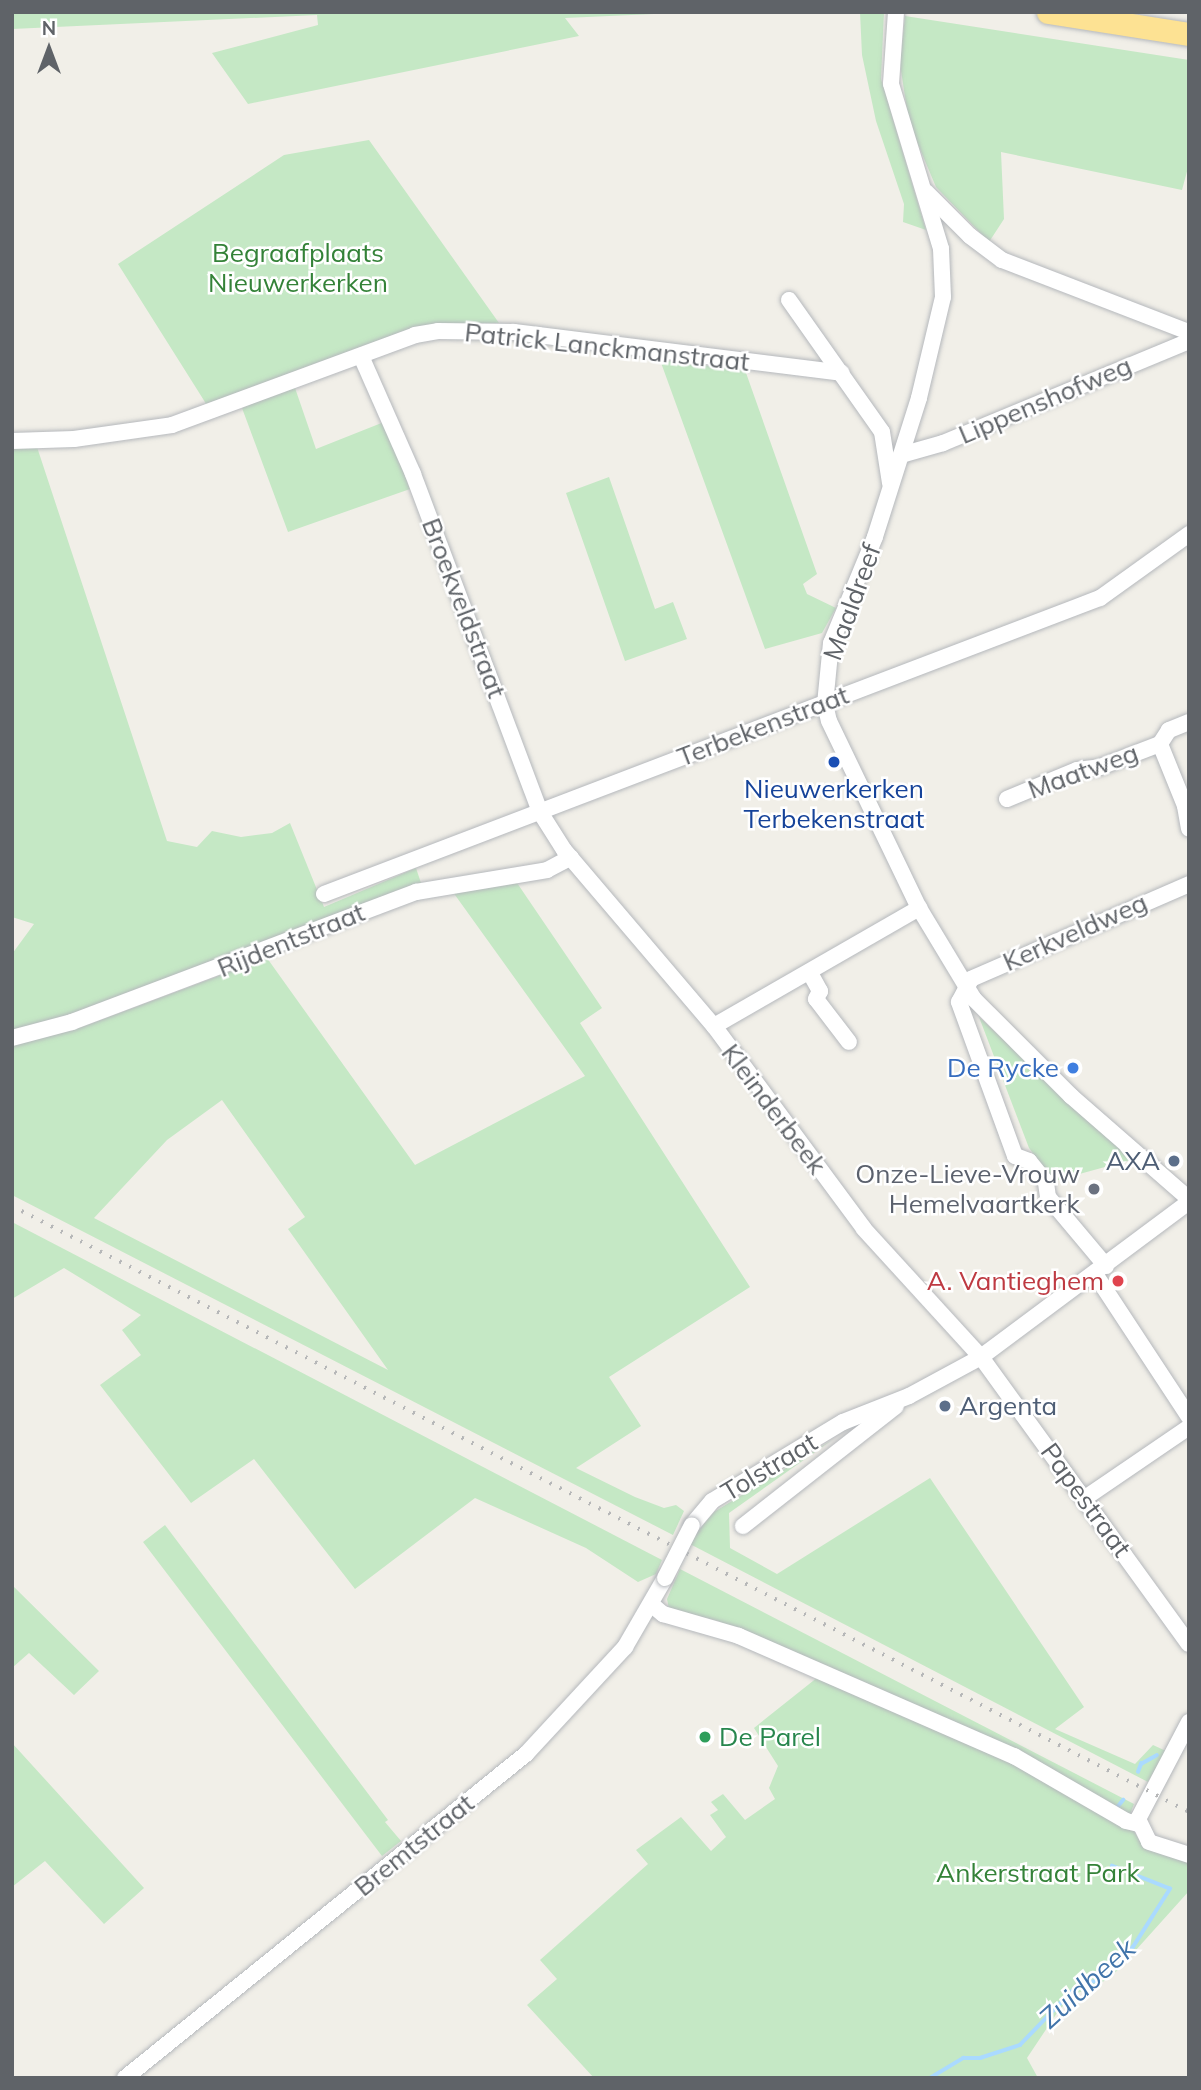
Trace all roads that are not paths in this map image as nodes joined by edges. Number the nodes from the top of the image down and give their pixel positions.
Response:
1 (896, 12) edge
2 (1048, 12) edge
3 (1189, 34) edge
4 (925, 191) junction
5 (970, 236) junction
6 (941, 249) junction
7 (789, 300) dead end
8 (1189, 332) edge
9 (1189, 341) edge
10 (361, 356) junction
11 (841, 373) junction
12 (12, 442) edge
13 (901, 455) junction
14 (891, 486) junction
15 (1189, 534) edge
16 (825, 704) junction
17 (1189, 722) edge
18 (1160, 744) junction
19 (1007, 799) dead end
20 (540, 812) junction
21 (1189, 829) edge
22 (571, 857) junction
23 (1189, 884) edge
24 (324, 894) dead end
25 (919, 908) junction
26 (810, 973) junction
27 (965, 986) junction
28 (713, 1026) junction
29 (12, 1038) edge
30 (849, 1042) dead end
31 (1189, 1200) edge
32 (1100, 1270) junction
33 (981, 1357) junction
34 (909, 1396) junction
35 (1189, 1417) edge
36 (1189, 1427) edge
37 (1085, 1498) junction
38 (743, 1526) dead end
39 (665, 1578) joint
40 (652, 1604) junction
41 (1188, 1638) edge
42 (1189, 1722) edge
43 (1139, 1824) junction
44 (1189, 1855) edge
45 (125, 2078) edge

1 - 4 street
2 - 3 highway
4 - 5 street
4 - 6 street
5 - 6 street
5 - 8 street
6 - 13 street
7 - 11 street, Maaldreef
9 - 13 street, Lippenshofweg
10 - 11 street, Patrick Lanckmanstraat
10 - 12 street, Patrick Lanckmanstraat
10 - 20 street, Broekveldstraat
11 - 14 street, Maaldreef
13 - 14 street
14 - 16 street, Maaldreef
15 - 16 street, Terbekenstraat
16 - 20 street, Terbekenstraat
16 - 25 street, Maaldreef
17 - 18 street, Maatweg
18 - 19 street, Maatweg
18 - 21 street, Maatweg
20 - 22 street, Broekveldstraat
20 - 24 street, Terbekenstraat
22 - 28 street, Kleinderbeek
22 - 29 street, Rijdentstraat
23 - 27 street, Kerkveldweg
25 - 26 street
25 - 27 street, Maaldreef
26 - 28 street
26 - 30 street
27 - 31 street, Maaldreef
27 - 32 street, Maaldreef
28 - 33 street, Kleinderbeek
31 - 32 street, Tolstraat
32 - 33 street, Tolstraat
32 - 35 street
33 - 34 street, Tolstraat
33 - 37 street, Papestraat
34 - 38 street, Tolstraat
34 - 39 street, Tolstraat, bridge
36 - 37 street
37 - 41 street, Papestraat
39 - 40 street, Bremtstraat
40 - 43 street
40 - 45 street, Bremtstraat
42 - 43 street
43 - 44 street

